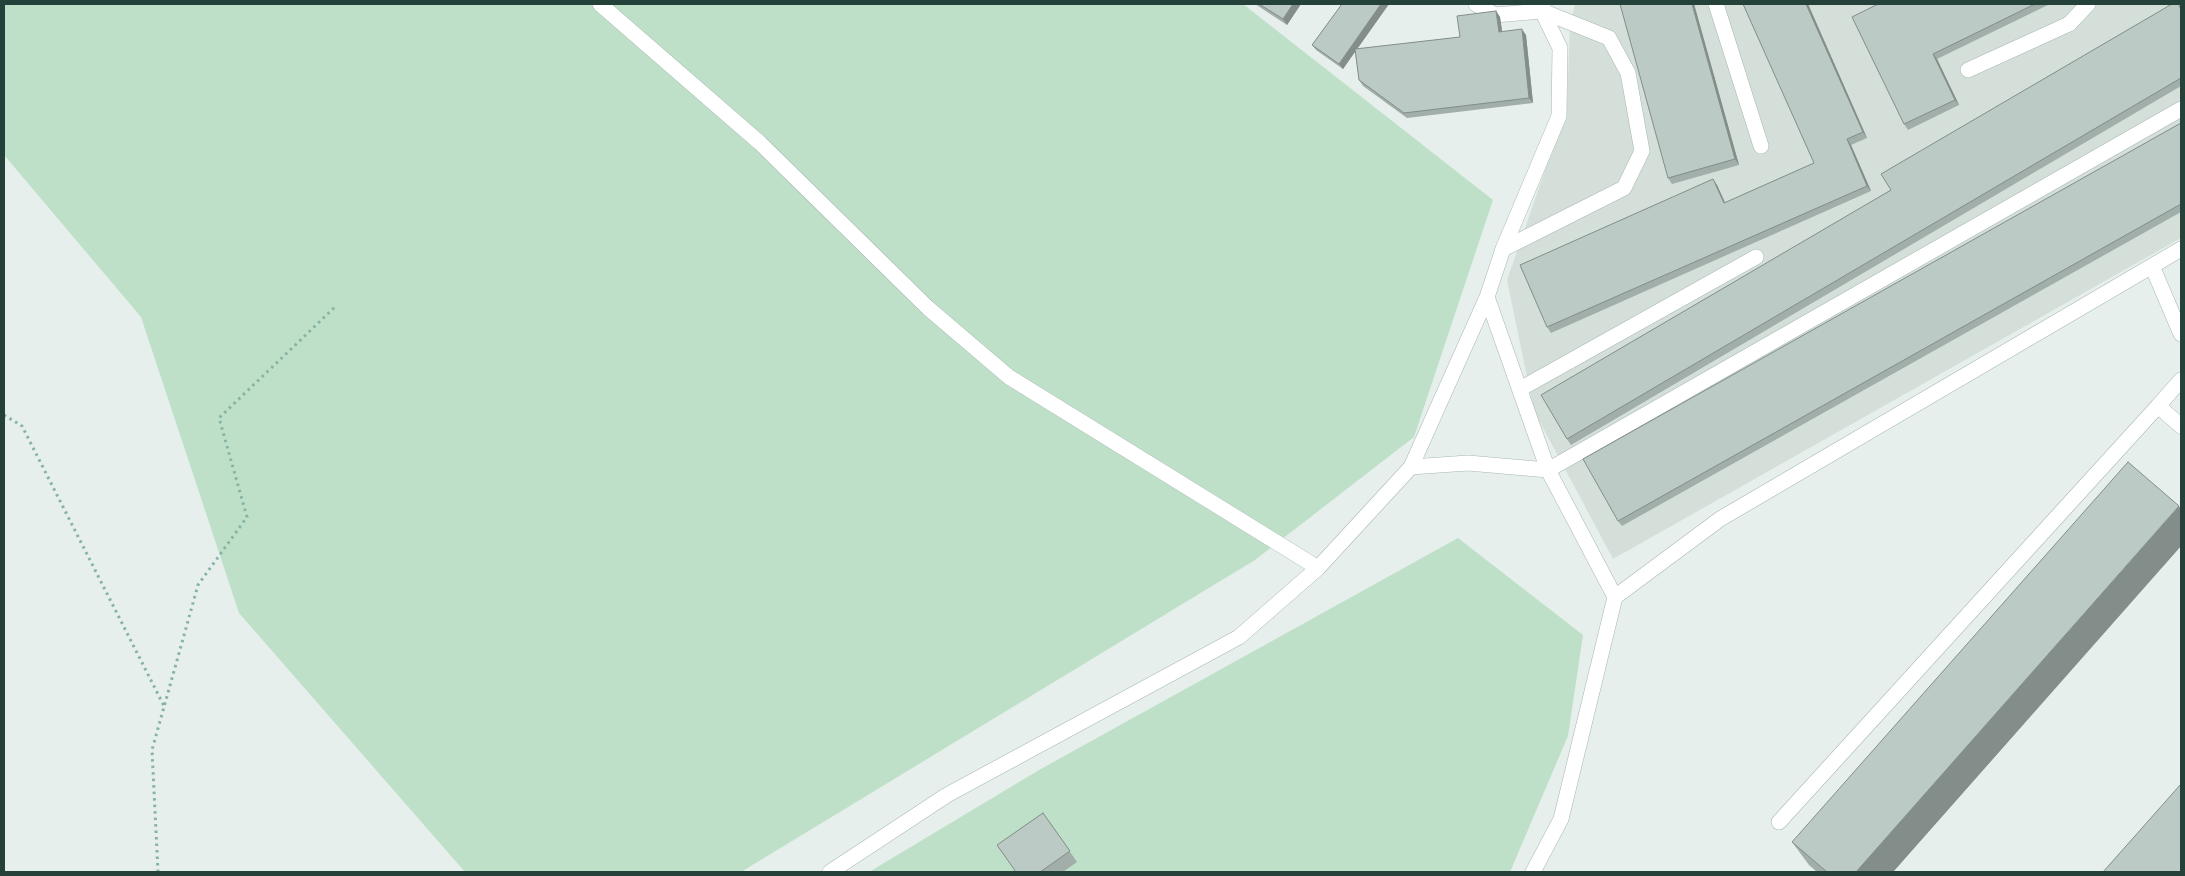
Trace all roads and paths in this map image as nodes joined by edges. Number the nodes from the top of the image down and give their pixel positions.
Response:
1 (600, 4) edge
2 (1476, 4) edge
3 (1716, 4) edge
4 (2088, 4) edge
5 (1543, 7) edge
6 (1968, 70) dead end
7 (2181, 109) edge
8 (1761, 146) dead end
9 (1503, 249) junction
10 (2181, 249) edge
11 (1756, 258) dead end
12 (2152, 266) junction
13 (1487, 297) junction
14 (337, 305) dead end
15 (2181, 334) edge
16 (2181, 380) edge
17 (1520, 389) junction
18 (2158, 406) junction
19 (4, 415) edge
20 (2181, 426) edge
21 (1410, 467) junction
22 (1548, 470) junction
23 (1318, 568) junction
24 (1615, 597) junction
25 (164, 706) junction
26 (1779, 822) dead end
27 (158, 872) edge
28 (830, 872) edge
29 (1533, 872) edge

1 - 23 street
2 - 5 street
3 - 8 street
4 - 6 street
5 - 9 street
5 - 9 street
7 - 22 street
9 - 13 street
10 - 12 street
11 - 17 street
12 - 15 street
12 - 24 street
13 - 17 street
13 - 21 street
14 - 25 path
16 - 18 street
17 - 22 street
18 - 20 street
18 - 26 street
19 - 25 path
21 - 22 street
21 - 23 street
22 - 24 street
23 - 28 street
24 - 29 street
25 - 27 path

